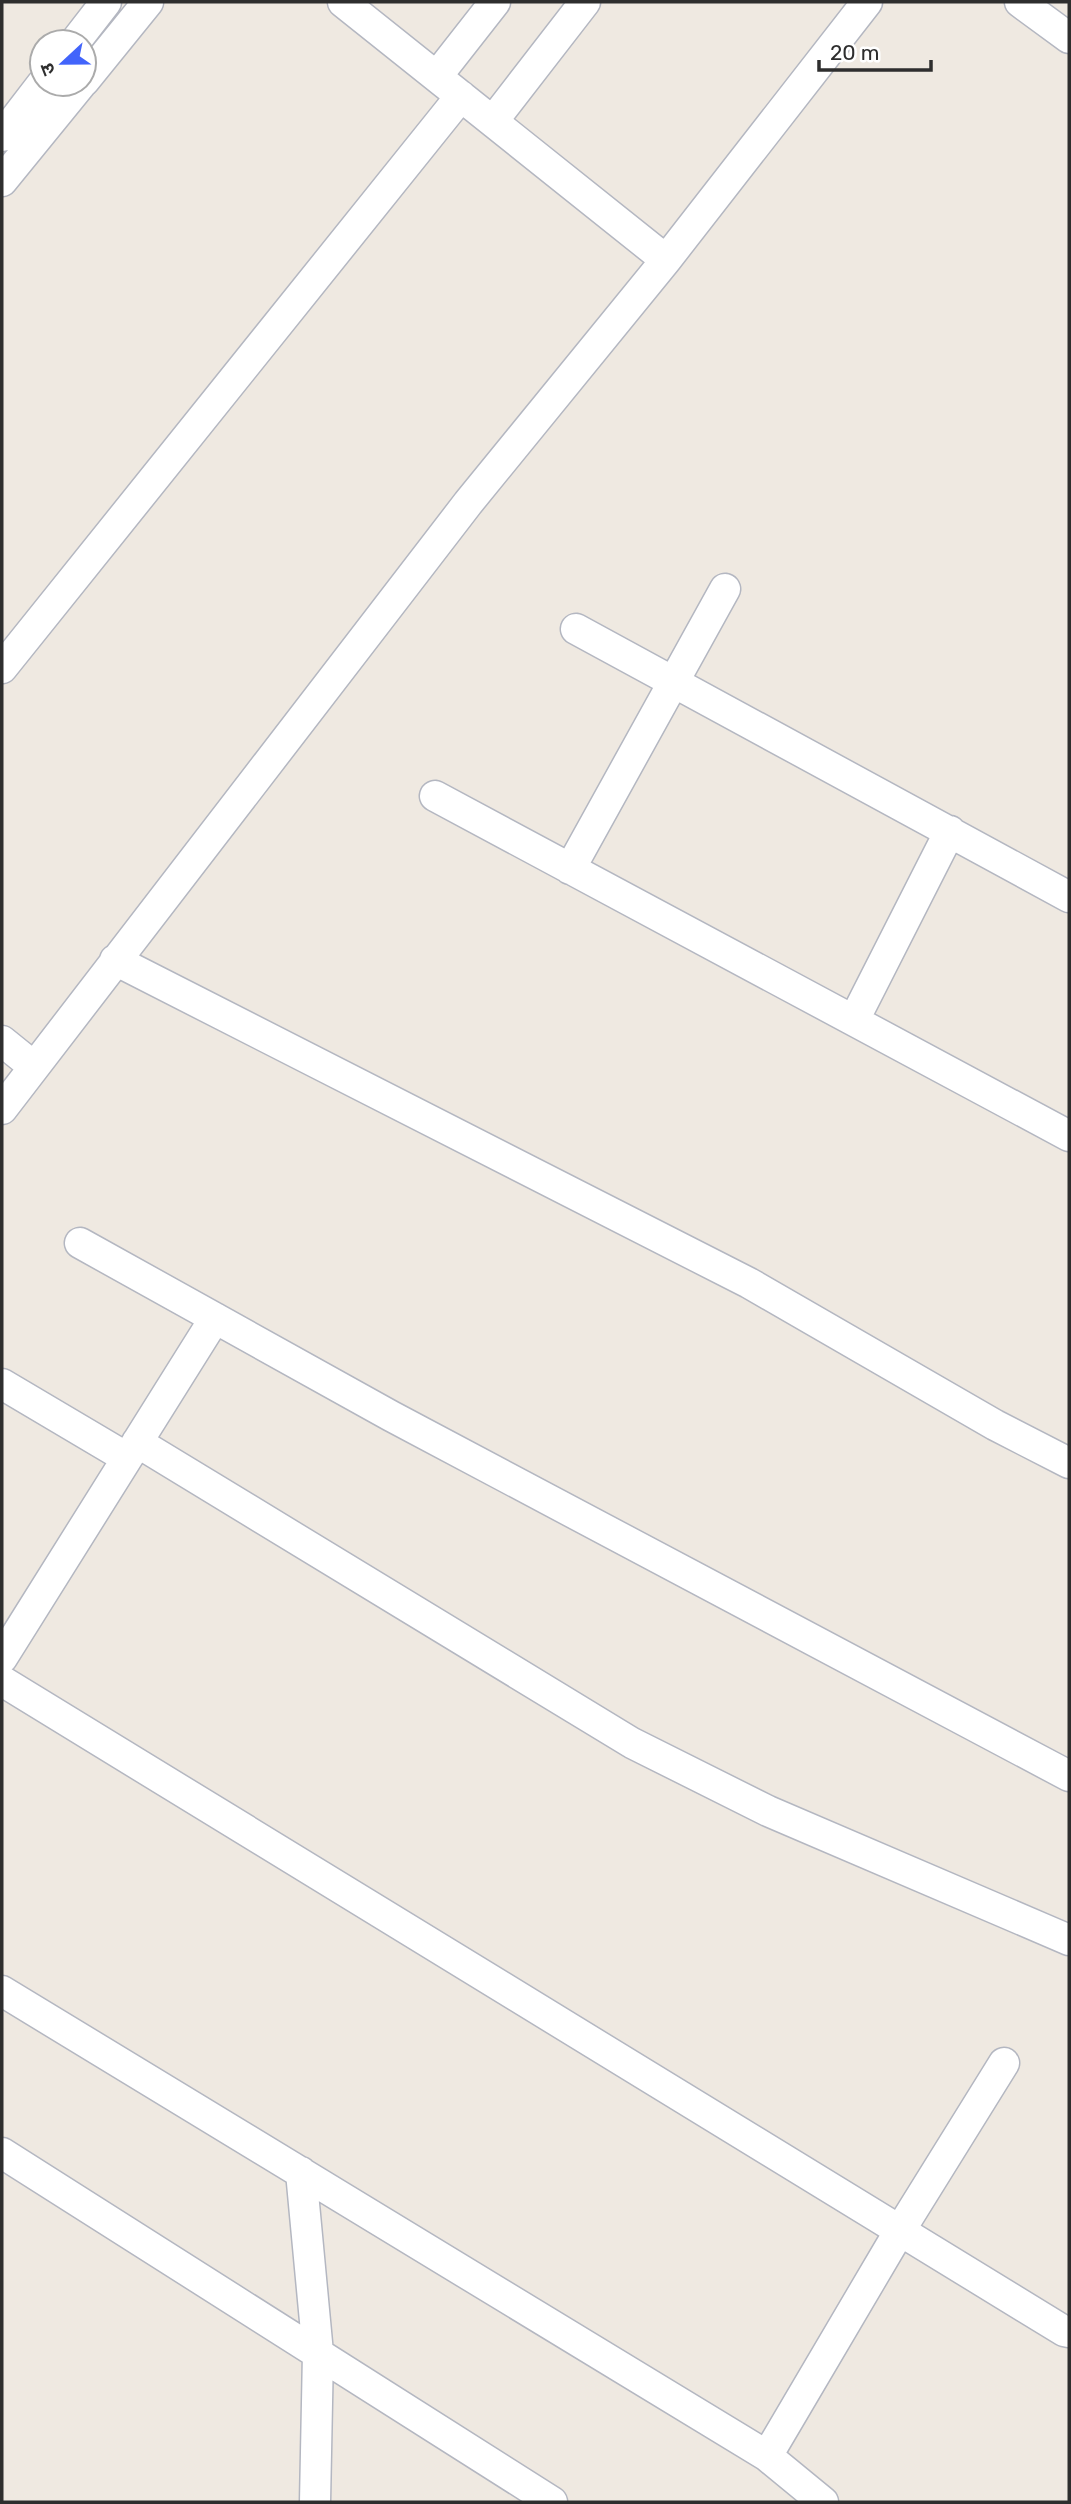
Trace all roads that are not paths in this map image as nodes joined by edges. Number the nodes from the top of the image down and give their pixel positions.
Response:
1 (106, 2) edge
2 (148, 2) edge
3 (343, 2) edge
4 (585, 2) edge
5 (867, 2) edge
6 (1020, 2) edge
7 (486, 5) edge
8 (86, 28) edge
9 (1069, 38) edge
10 (98, 64) edge
11 (437, 76) junction
12 (461, 96) junction
13 (31, 98) edge
14 (70, 98) edge
15 (493, 121) junction
16 (2, 136) edge
17 (2, 181) edge
18 (666, 260) junction
19 (725, 589) dead end
20 (576, 629) dead end
21 (2, 668) edge
22 (674, 682) junction
23 (435, 796) dead end
24 (950, 831) junction
25 (570, 869) junction
26 (1069, 897) edge
27 (115, 960) junction
28 (854, 1020) junction
29 (2, 1041) edge
30 (33, 1066) junction
31 (2, 1109) edge
32 (1069, 1136) edge
33 (80, 1243) dead end
34 (215, 1318) junction
35 (2, 1384) edge
36 (132, 1450) junction
37 (1069, 1463) edge
38 (2, 1658) edge
39 (2, 1681) edge
40 (1069, 1776) edge
41 (1069, 1940) edge
42 (2, 1990) edge
43 (1003, 2063) dead end
44 (2, 2153) edge
45 (301, 2172) junction
46 (899, 2232) junction
47 (1069, 2332) edge
48 (318, 2353) junction
49 (767, 2456) junction
50 (316, 2502) edge
51 (552, 2502) edge
52 (823, 2502) edge

1 - 8 street
2 - 10 street
3 - 11 street
4 - 15 street
5 - 18 street
6 - 9 street
7 - 11 street
11 - 12 street
12 - 15 street
12 - 21 street
13 - 16 street
14 - 17 street
15 - 18 street
18 - 27 street
19 - 22 street
20 - 22 street
22 - 24 street
22 - 25 street
23 - 25 street
24 - 26 street
24 - 28 street
25 - 28 street
27 - 30 street
27 - 37 street
28 - 32 street
29 - 30 street
30 - 31 street
33 - 34 street
34 - 36 street
34 - 40 street
35 - 36 street
36 - 38 street
36 - 41 street
39 - 46 street
42 - 45 street
43 - 46 street
44 - 48 street
45 - 48 street
45 - 49 street
46 - 47 street
46 - 49 street
48 - 50 street
48 - 51 street
49 - 52 street

